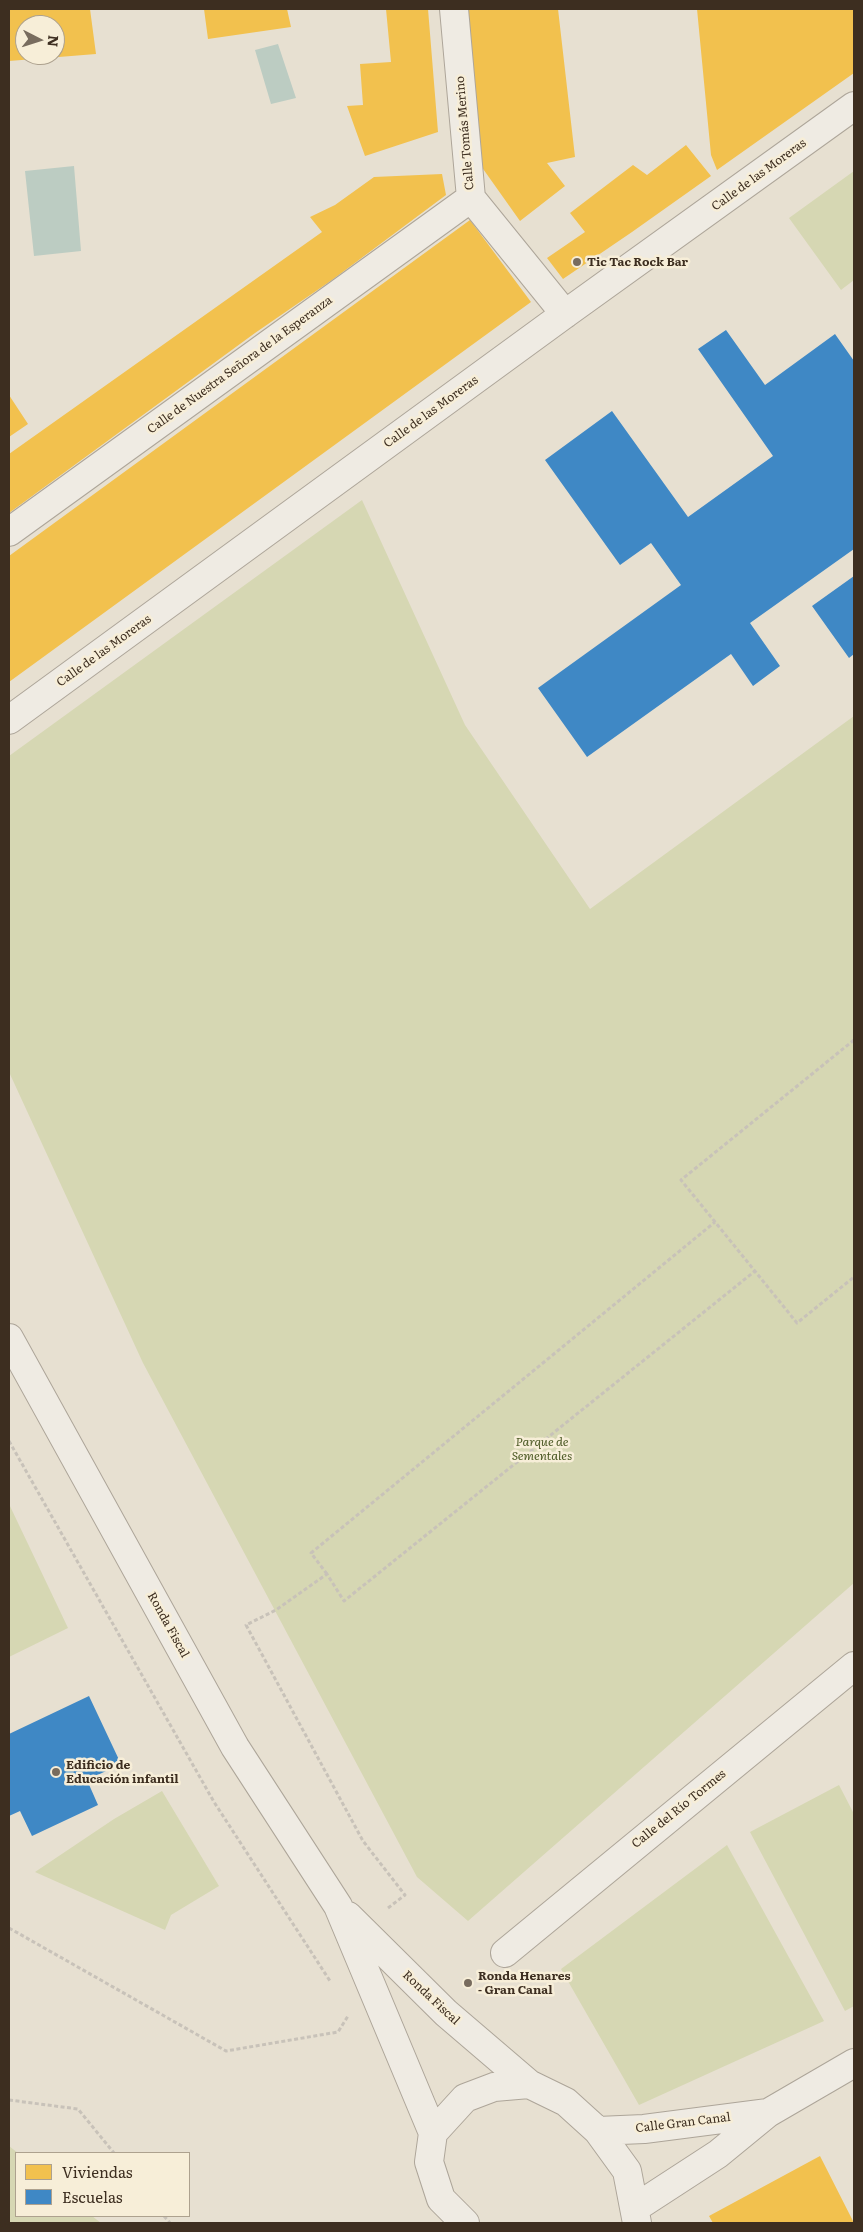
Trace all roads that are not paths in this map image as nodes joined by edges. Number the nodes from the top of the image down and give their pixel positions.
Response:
1 (454, 9) edge
2 (854, 106) edge
3 (471, 198) junction
4 (565, 314) junction
5 (9, 532) edge
6 (9, 720) edge
7 (9, 1338) edge
8 (854, 1666) edge
9 (355, 1930) junction
10 (505, 1953) dead end
11 (854, 2063) edge
12 (529, 2084) junction
13 (768, 2112) junction
14 (598, 2130) junction
15 (433, 2133) junction
16 (637, 2219) edge
17 (465, 2223) edge

1 - 3 street, Calle Tomás Merino
2 - 4 street, Calle de las Moreras
3 - 4 street, Calle Tomás Merino
3 - 5 street, Calle de Nuestra Señora de la Esperanza
4 - 6 street, Calle de las Moreras
7 - 9 street, Ronda Fiscal
8 - 10 street, Calle del Río Tormes
9 - 12 street, Ronda Fiscal
9 - 15 street, Ronda Fiscal
11 - 13 street, Calle Gran Canal
12 - 14 street, Ronda Fiscal
12 - 15 street
13 - 14 street, Calle Gran Canal
13 - 16 street, Calle Gran Canal
14 - 16 street, Ronda Fiscal
15 - 17 street

